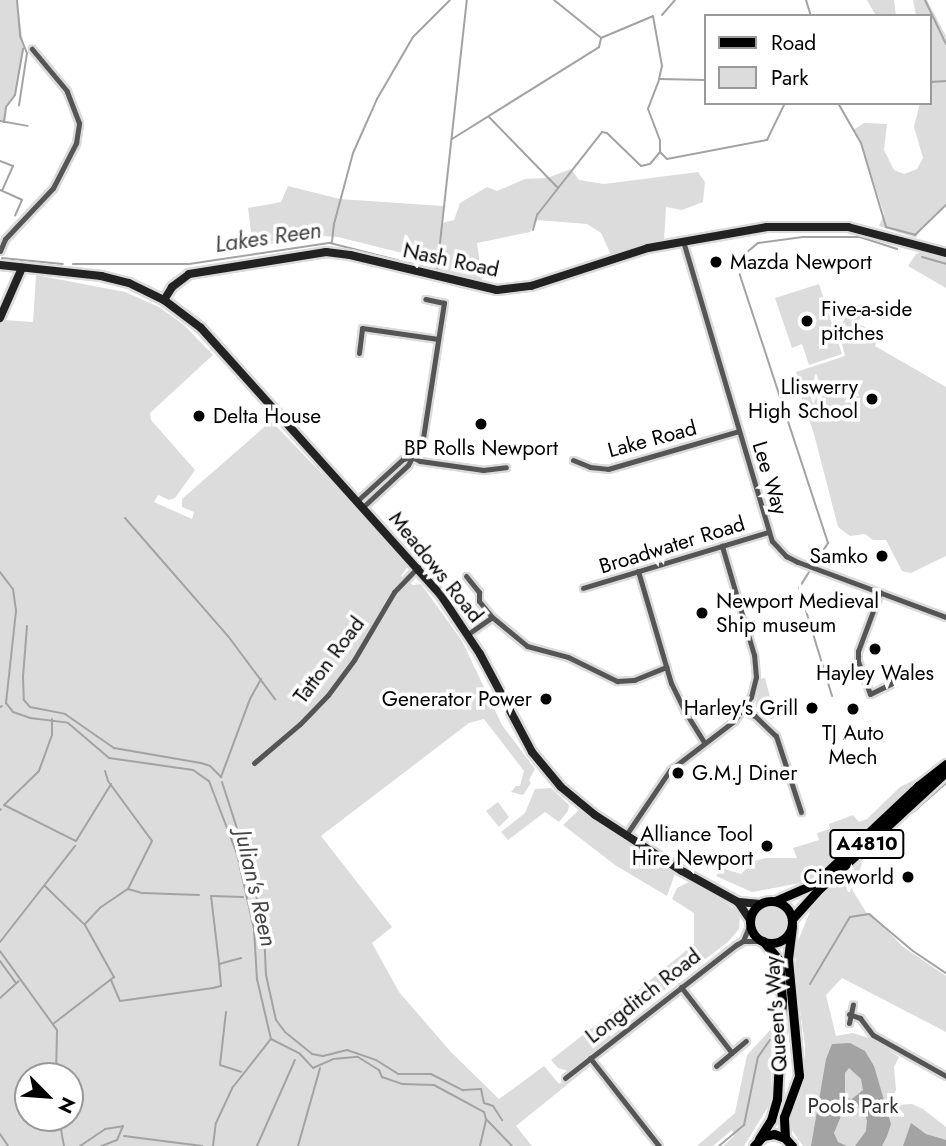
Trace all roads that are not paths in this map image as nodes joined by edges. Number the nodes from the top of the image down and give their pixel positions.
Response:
1 (32, 48) dead end
2 (683, 241) junction
3 (0, 251) edge
4 (946, 253) edge
5 (0, 265) edge
6 (22, 268) junction
7 (425, 299) dead end
8 (164, 300) junction
9 (0, 318) edge
10 (438, 340) junction
11 (359, 353) dead end
12 (739, 431) junction
13 (412, 457) junction
14 (573, 460) dead end
15 (506, 467) dead end
16 (361, 503) junction
17 (769, 532) junction
18 (722, 546) junction
19 (418, 566) junction
20 (638, 572) junction
21 (466, 576) dead end
22 (583, 588) dead end
23 (880, 593) junction
24 (492, 617) junction
25 (946, 617) edge
26 (468, 634) junction
27 (666, 667) junction
28 (893, 671) dead end
29 (743, 711) junction
30 (705, 743) junction
31 (254, 763) dead end
32 (946, 764) edge
33 (946, 772) edge
34 (801, 812) dead end
35 (626, 835) junction
36 (775, 901) junction
37 (738, 902) junction
38 (761, 904) junction
39 (750, 922) junction
40 (792, 923) junction
41 (743, 941) junction
42 (762, 941) junction
43 (681, 987) junction
44 (853, 1004) dead end
45 (849, 1014) junction
46 (849, 1023) dead end
47 (746, 1041) dead end
48 (732, 1053) junction
49 (590, 1058) junction
50 (716, 1066) dead end
51 (946, 1076) edge
52 (565, 1078) dead end
53 (756, 1143) edge
54 (790, 1144) edge
55 (659, 1146) edge

1 - 3 street
2 - 4 street, Nash Road
2 - 8 street, Nash Road
2 - 12 street, Lee Way
5 - 6 street
6 - 8 street
6 - 9 street
7 - 10 street
8 - 16 street, Meadows Road
10 - 11 street
10 - 13 street
12 - 14 street, Lake Road
12 - 17 street, Lee Way
13 - 15 street
13 - 16 street
16 - 19 street, Meadows Road
17 - 18 street, Broadwater Road
17 - 23 street, Lee Way
18 - 20 street, Broadwater Road
18 - 29 street
19 - 26 street, Meadows Road
19 - 31 street, Tatton Road
20 - 22 street, Broadwater Road
20 - 27 street
21 - 24 street
23 - 25 street, Lee Way
23 - 28 street
24 - 26 street
24 - 27 street
26 - 35 street, Meadows Road
27 - 30 street
29 - 30 street
29 - 34 street
30 - 35 street
32 - 36 main road, A4810
33 - 40 main road, A4810
35 - 37 street, Meadows Road
36 - 38 main road
36 - 40 main road
37 - 38 street, Meadows Road
37 - 39 street, Meadows Road
38 - 39 main road
39 - 41 street
39 - 42 main road
40 - 42 main road
40 - 54 main road, Queen's Way
41 - 42 street
41 - 43 street, Longditch Road
42 - 53 main road, Queen's Way
43 - 48 street
43 - 49 street, Longditch Road
44 - 45 street
45 - 46 street
45 - 51 street
47 - 48 street
48 - 50 street
49 - 52 street, Longditch Road
49 - 55 street
53 - 54 main road, Queen's Way

